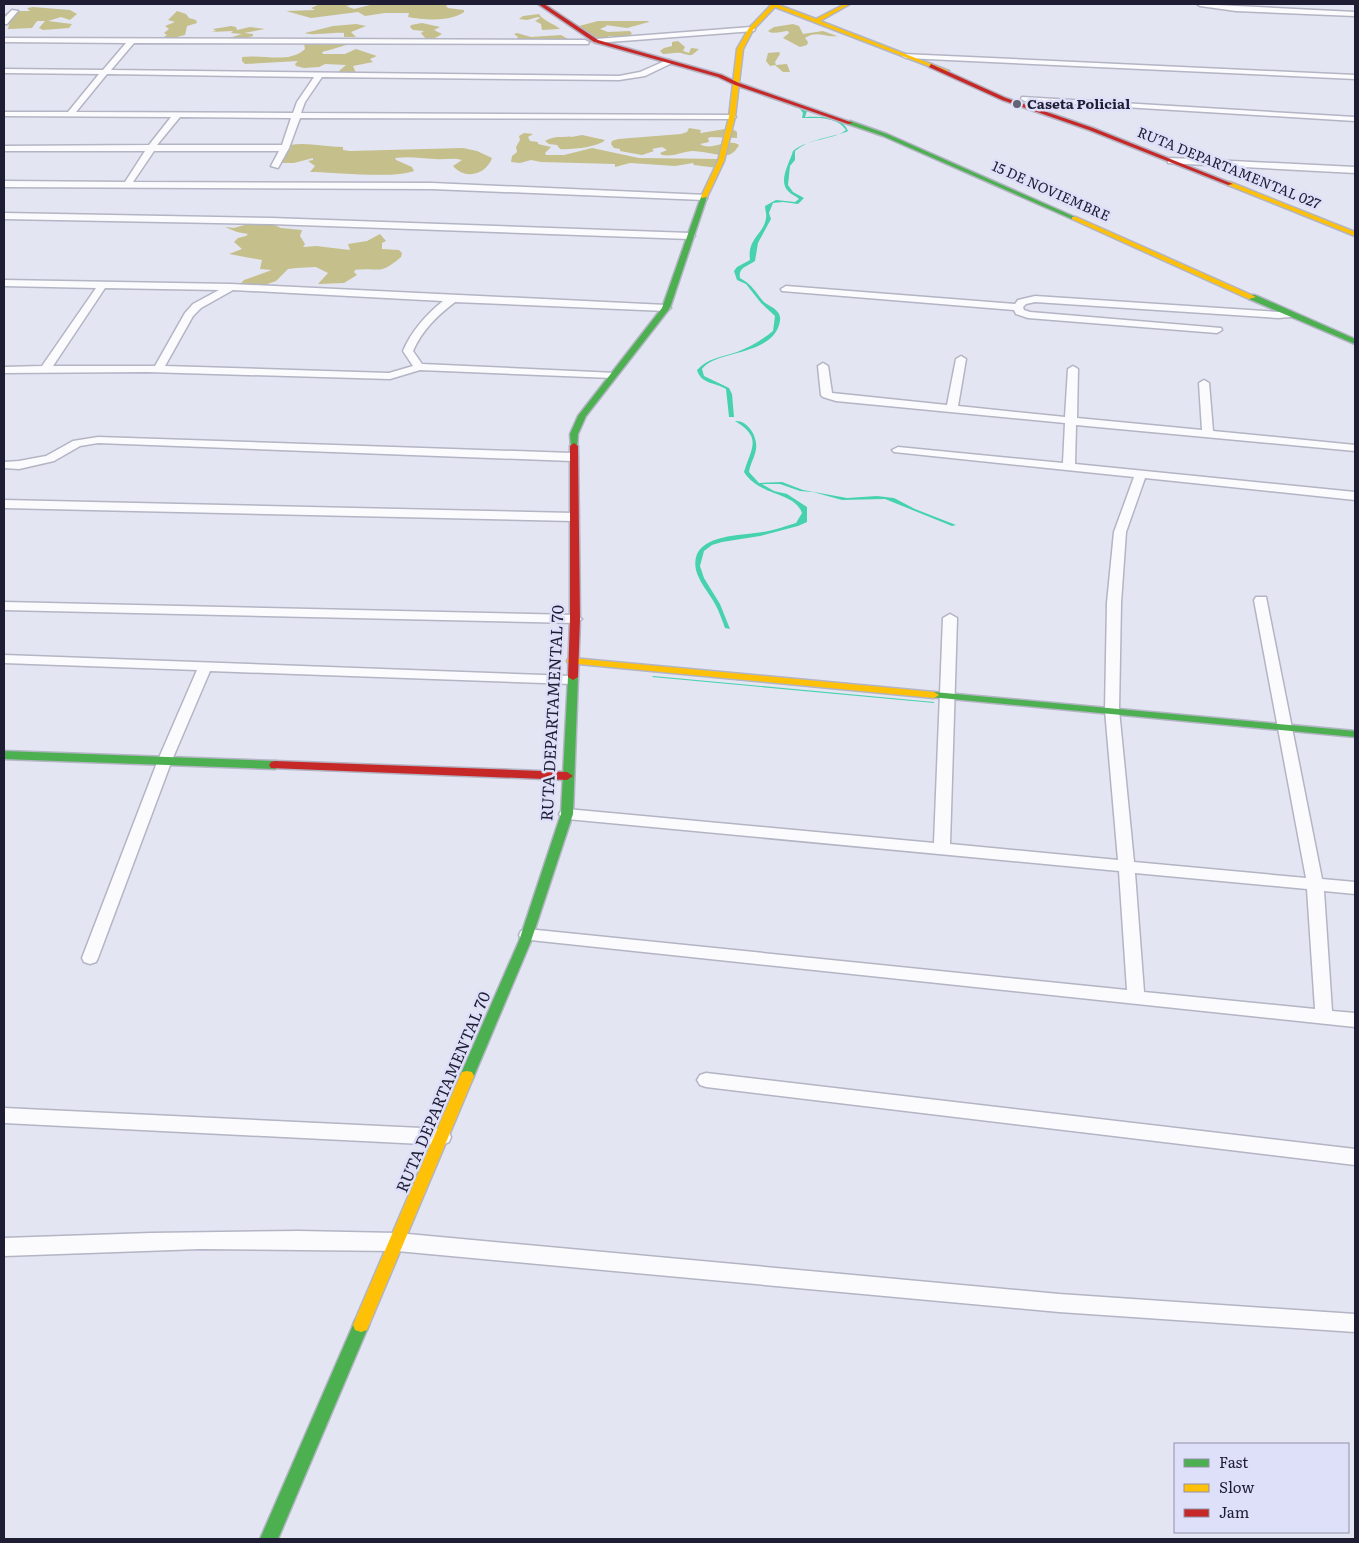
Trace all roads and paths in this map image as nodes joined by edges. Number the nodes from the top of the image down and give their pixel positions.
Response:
1 (529, 4) edge
2 (541, 4) edge
3 (773, 4) edge
4 (848, 4) edge
5 (1200, 4) edge
6 (1235, 6) edge
7 (14, 11) dead end
8 (1355, 14) edge
9 (816, 21) junction
10 (4, 22) edge
11 (751, 29) junction
12 (4, 40) edge
13 (132, 40) junction
14 (590, 42) junction
15 (906, 56) junction
16 (665, 63) junction
17 (931, 66) junction
18 (4, 71) edge
19 (104, 73) junction
20 (320, 74) junction
21 (1355, 78) edge
22 (734, 82) junction
23 (1025, 99) junction
24 (8, 114) edge
25 (70, 114) junction
26 (296, 114) junction
27 (177, 115) junction
28 (732, 117) junction
29 (1355, 119) edge
30 (4, 123) edge
31 (1091, 129) junction
32 (4, 148) edge
33 (151, 148) junction
34 (285, 148) junction
35 (1171, 161) junction
36 (275, 166) dead end
37 (1355, 170) edge
38 (4, 184) edge
39 (127, 185) junction
40 (704, 197) junction
41 (4, 216) edge
42 (1355, 234) edge
43 (690, 236) junction
44 (4, 283) edge
45 (103, 284) junction
46 (231, 287) junction
47 (786, 289) dead end
48 (453, 299) junction
49 (1018, 307) junction
50 (666, 308) junction
51 (1291, 314) junction
52 (1217, 330) dead end
53 (1355, 342) edge
54 (961, 358) dead end
55 (823, 366) dead end
56 (419, 367) junction
57 (1073, 369) dead end
58 (4, 370) edge
59 (45, 370) junction
60 (158, 370) junction
61 (612, 375) junction
62 (1204, 383) dead end
63 (952, 409) junction
64 (1070, 421) junction
65 (1208, 434) junction
66 (1355, 448) edge
67 (898, 450) dead end
68 (572, 456) junction
69 (4, 465) edge
70 (1069, 467) junction
71 (1141, 474) junction
72 (1355, 496) edge
73 (4, 504) edge
74 (573, 517) junction
75 (1261, 600) dead end
76 (4, 606) edge
77 (950, 618) dead end
78 (574, 619) junction
79 (4, 659) edge
80 (572, 661) junction
81 (205, 667) junction
82 (571, 680) junction
83 (949, 696) junction
84 (1113, 712) junction
85 (1285, 727) junction
86 (1355, 734) edge
87 (4, 755) edge
88 (165, 760) junction
89 (567, 776) junction
90 (566, 814) junction
91 (942, 850) junction
92 (1127, 867) junction
93 (1315, 885) junction
94 (1355, 888) edge
95 (527, 936) junction
96 (90, 958) dead end
97 (1136, 998) junction
98 (1324, 1017) junction
99 (1355, 1020) edge
100 (706, 1080) dead end
101 (4, 1115) edge
102 (442, 1137) junction
103 (1355, 1156) edge
104 (396, 1242) junction
105 (4, 1247) edge
106 (1355, 1323) edge
107 (269, 1539) edge

1 - 14 main road
2 - 14 main road
3 - 9 main road, RUTA DEPARTAMENTAL 027
3 - 11 main road, RUTA DEPARTAMENTAL 70
4 - 9 main road
5 - 6 street
6 - 8 street
7 - 10 street
9 - 15 main road, RUTA DEPARTAMENTAL 027
11 - 14 street
11 - 22 main road, RUTA DEPARTAMENTAL 70
12 - 13 street
13 - 14 street
13 - 19 street
14 - 16 main road, 15 DE NOVIEMBRE
15 - 17 main road, RUTA DEPARTAMENTAL 027
15 - 21 street
16 - 20 street
16 - 22 main road, 15 DE NOVIEMBRE
17 - 23 main road, RUTA DEPARTAMENTAL 027
17 - 31 main road, RUTA DEPARTAMENTAL 027
18 - 19 street
19 - 20 street
19 - 25 street
20 - 26 street
22 - 28 main road, RUTA DEPARTAMENTAL 70
22 - 51 main road, 15 DE NOVIEMBRE
23 - 29 street
23 - 31 main road, RUTA DEPARTAMENTAL 027
24 - 25 street
24 - 30 street
25 - 27 street
26 - 27 street
26 - 28 street
26 - 34 street
27 - 33 street
28 - 40 main road, RUTA DEPARTAMENTAL 70
31 - 35 main road, RUTA DEPARTAMENTAL 027
32 - 33 street
33 - 34 street
33 - 39 street
34 - 36 street
35 - 37 street
35 - 42 main road, RUTA DEPARTAMENTAL 027
38 - 39 street
39 - 40 street
40 - 43 main road, RUTA DEPARTAMENTAL 70
41 - 43 street
43 - 50 main road, RUTA DEPARTAMENTAL 70
44 - 45 street
45 - 46 street
45 - 59 street
46 - 48 street
46 - 60 street
47 - 49 street
48 - 50 street
48 - 56 street
49 - 51 street
49 - 52 street
50 - 61 main road, RUTA DEPARTAMENTAL 70
51 - 53 main road, 15 DE NOVIEMBRE
54 - 63 street
55 - 63 street
56 - 60 street
56 - 61 street
57 - 64 street
58 - 59 street
59 - 60 street
61 - 68 main road, RUTA DEPARTAMENTAL 70
62 - 65 street
63 - 64 street
64 - 65 street
64 - 70 street
65 - 66 street
67 - 70 street
68 - 69 street
68 - 74 main road, RUTA DEPARTAMENTAL 70
70 - 71 street
71 - 72 street
71 - 84 street
73 - 74 street
74 - 78 main road, RUTA DEPARTAMENTAL 70
75 - 85 street
76 - 78 street
77 - 83 street
78 - 80 main road, RUTA DEPARTAMENTAL 70
79 - 81 street
80 - 82 main road, RUTA DEPARTAMENTAL 70
80 - 83 main road
81 - 82 street
81 - 88 street
82 - 89 main road, RUTA DEPARTAMENTAL 70
83 - 84 main road
83 - 91 street
84 - 85 main road
84 - 92 street
85 - 86 main road
85 - 93 street
87 - 88 main road
88 - 89 main road
88 - 96 street
89 - 90 main road, RUTA DEPARTAMENTAL 70
90 - 91 street
90 - 95 main road, RUTA DEPARTAMENTAL 70
91 - 92 street
92 - 93 street
92 - 97 street
93 - 94 street
93 - 98 street
95 - 97 street
95 - 102 main road, RUTA DEPARTAMENTAL 70
97 - 98 street
98 - 99 street
100 - 103 street
101 - 102 street
102 - 104 main road, RUTA DEPARTAMENTAL 70
104 - 105 street
104 - 106 street
104 - 107 main road, RUTA DEPARTAMENTAL 70

